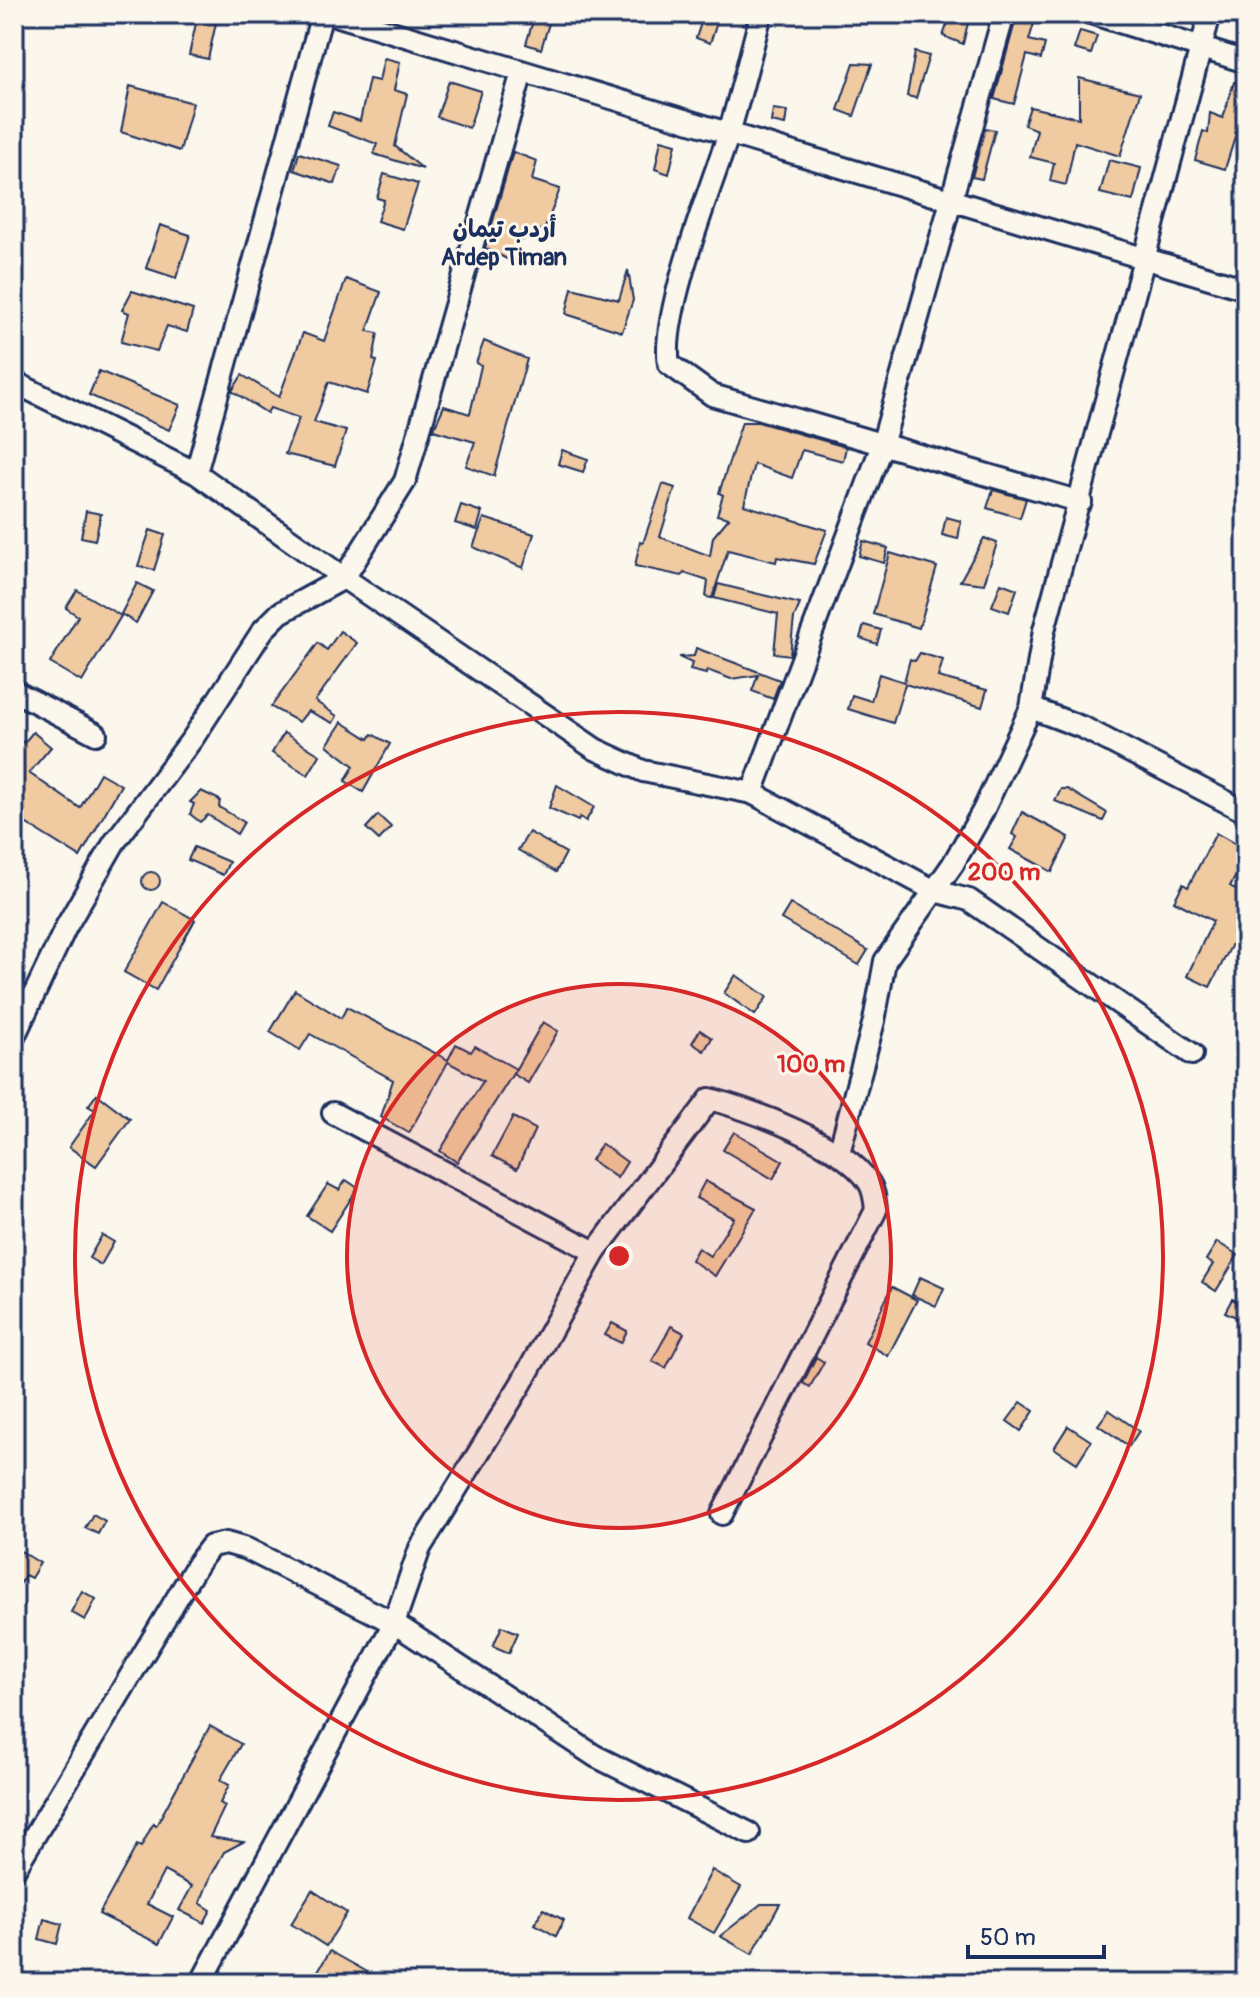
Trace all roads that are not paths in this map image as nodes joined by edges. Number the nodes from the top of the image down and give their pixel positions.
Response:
1 (322, 14) edge
2 (332, 14) edge
3 (761, 14) edge
4 (1004, 14) edge
5 (1094, 14) edge
6 (1210, 14) edge
7 (1200, 48) junction
8 (1246, 62) edge
9 (522, 72) junction
10 (728, 134) junction
11 (949, 198) junction
12 (1145, 259) junction
13 (1246, 289) edge
14 (14, 382) edge
15 (882, 445) junction
16 (196, 473) junction
17 (1081, 502) junction
18 (344, 578) junction
19 (14, 691) edge
20 (1031, 708) junction
21 (96, 734) dead end
22 (752, 793) junction
23 (1246, 812) edge
24 (935, 891) junction
25 (14, 1037) edge
26 (1192, 1054) dead end
27 (333, 1113) dead end
28 (839, 1153) junction
29 (595, 1252) junction
30 (722, 1514) dead end
31 (394, 1623) junction
32 (749, 1833) dead end
33 (14, 1870) edge
34 (203, 1982) edge

1 - 16 street
2 - 9 street
3 - 10 street
4 - 11 street
5 - 7 street
6 - 7 street
7 - 8 street
7 - 12 street
9 - 10 street
9 - 18 street
10 - 11 street
10 - 15 street
11 - 12 street
11 - 15 street
12 - 13 street
12 - 17 street
14 - 16 street
15 - 17 street
15 - 22 street
16 - 18 street
17 - 20 street
18 - 22 street
18 - 25 street
19 - 21 street
20 - 23 street
20 - 24 street
22 - 24 street
24 - 26 street
24 - 28 street
27 - 29 street
28 - 29 street
28 - 30 street
29 - 31 street
31 - 32 street
31 - 33 street
31 - 34 street

